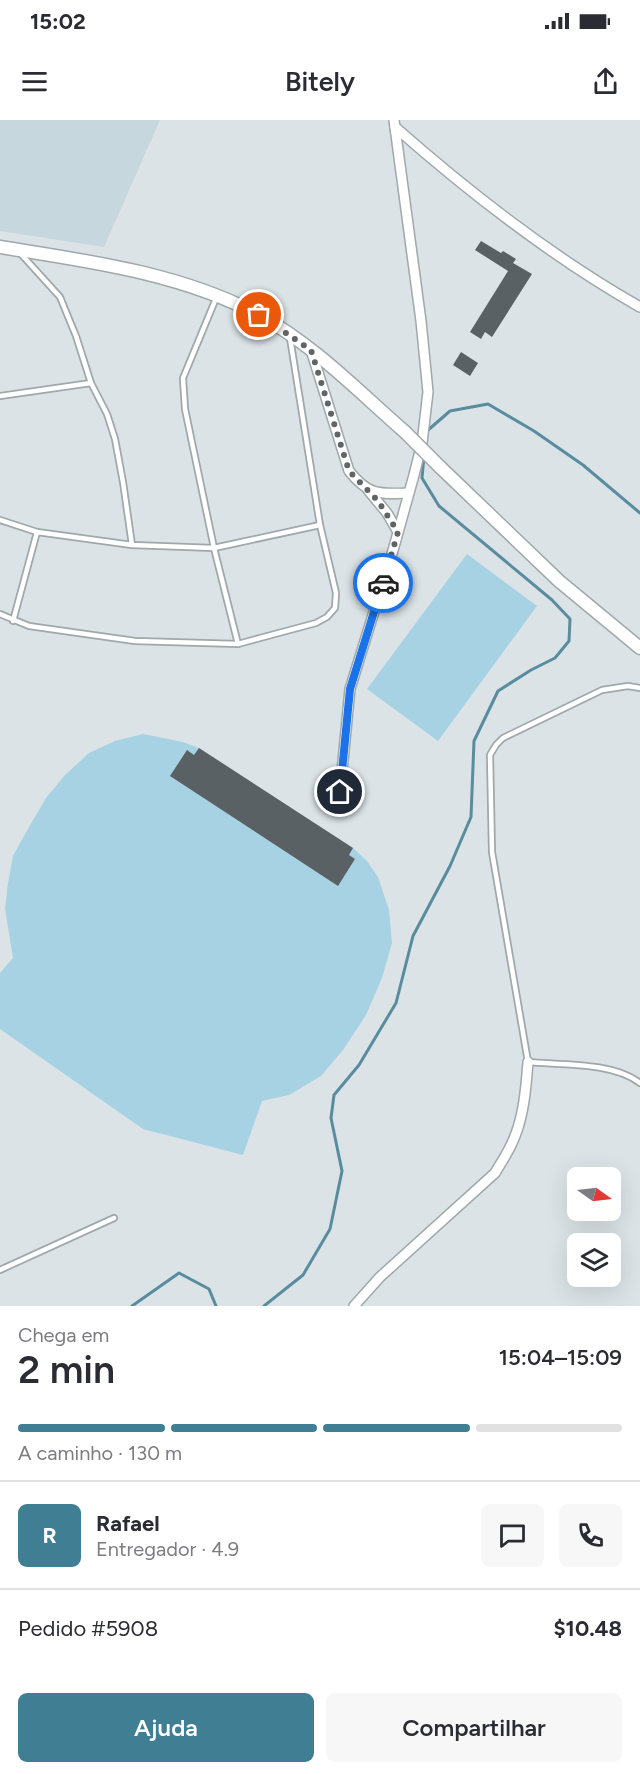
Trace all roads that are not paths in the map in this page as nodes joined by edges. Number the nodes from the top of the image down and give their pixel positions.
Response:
1 (394, 124) edge
2 (0, 247) edge
3 (17, 250) junction
4 (217, 296) junction
5 (640, 307) edge
6 (289, 334) junction
7 (311, 350) junction
8 (91, 383) junction
9 (0, 396) edge
10 (366, 489) junction
11 (409, 493) junction
12 (0, 520) edge
13 (320, 525) junction
14 (37, 532) junction
15 (398, 532) junction
16 (132, 545) junction
17 (214, 548) junction
18 (0, 614) edge
19 (14, 621) junction
20 (238, 644) junction
21 (640, 648) edge
22 (640, 688) edge
23 (340, 792) dead end
24 (528, 1062) junction
25 (640, 1083) edge
26 (114, 1218) dead end
27 (0, 1270) edge
28 (354, 1306) edge

1 - 5 street
1 - 11 street
2 - 3 street
3 - 4 street
3 - 8 lane
4 - 6 street
4 - 17 lane
6 - 7 street
6 - 13 lane
7 - 10 street
7 - 21 street, bridge
8 - 9 lane
8 - 16 lane
10 - 11 street
10 - 15 street
11 - 15 street
12 - 14 lane
13 - 17 lane
13 - 20 lane
14 - 16 lane
14 - 19 lane
15 - 23 street
16 - 17 lane
17 - 20 lane
18 - 19 lane
19 - 20 lane
22 - 24 lane
24 - 25 lane
24 - 28 street
26 - 27 lane

